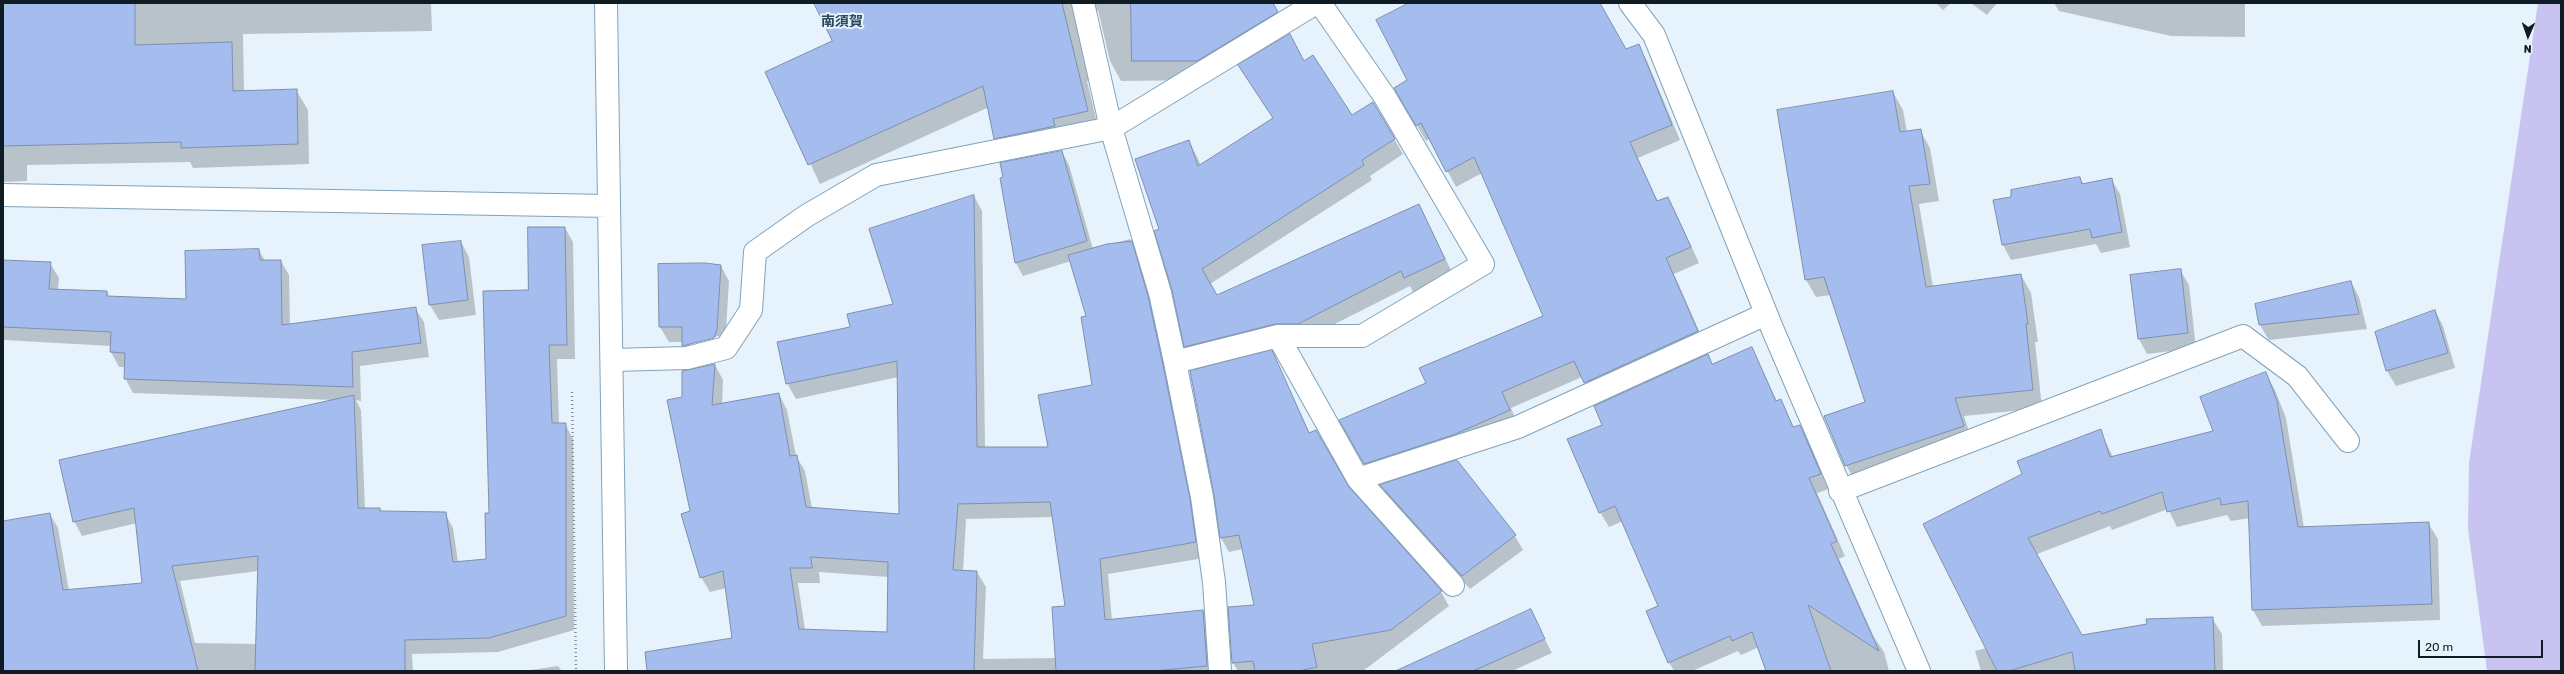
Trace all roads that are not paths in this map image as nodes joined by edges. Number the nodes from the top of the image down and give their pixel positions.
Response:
1 (606, 3) edge
2 (1083, 3) edge
3 (1316, 3) edge
4 (1320, 3) edge
5 (1630, 3) edge
6 (1110, 128) junction
7 (3, 194) edge
8 (609, 206) junction
9 (1766, 314) junction
10 (1278, 336) junction
11 (613, 360) junction
12 (1175, 362) junction
13 (2348, 441) dead end
14 (1358, 479) junction
15 (1840, 491) junction
16 (1453, 585) dead end
17 (616, 671) edge
18 (1220, 671) edge
19 (1919, 671) edge

1 - 8 street
2 - 6 street
3 - 6 street
4 - 10 street
5 - 9 street
6 - 11 street
6 - 12 street
7 - 8 street
8 - 11 street
9 - 14 street
9 - 15 street
10 - 12 street
10 - 14 street
11 - 17 street
12 - 18 street
13 - 15 street
14 - 16 street
15 - 19 street

